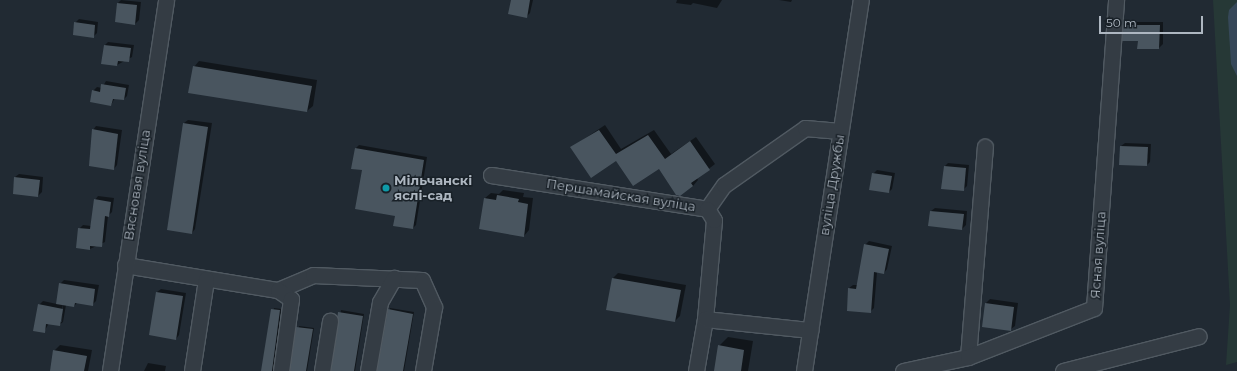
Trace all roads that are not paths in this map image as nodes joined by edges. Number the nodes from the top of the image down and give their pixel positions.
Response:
1 (166, 0) edge
2 (861, 0) edge
3 (1116, 0) edge
4 (840, 131) junction
5 (985, 147) dead end
6 (491, 175) dead end
7 (707, 208) junction
8 (125, 265) junction
9 (394, 278) junction
10 (206, 279) junction
11 (278, 290) junction
12 (705, 319) junction
13 (330, 321) dead end
14 (810, 330) junction
15 (1200, 336) dead end
16 (968, 357) junction
17 (110, 371) edge
18 (192, 371) edge
19 (281, 371) edge
20 (322, 371) edge
21 (368, 371) edge
22 (423, 371) edge
23 (696, 371) edge
24 (804, 371) edge
25 (903, 371) edge
26 (1063, 371) edge

1 - 8 street, Вясновая вуліца
2 - 4 street, вуліца Дружбы
3 - 16 street, Ясная вуліца
4 - 7 street, Першамайская вуліца
4 - 14 street, вуліца Дружбы
5 - 16 street
6 - 7 street, Першамайская вуліца
7 - 12 street
8 - 10 street
8 - 17 street, Вясновая вуліца
9 - 11 street
9 - 21 street
9 - 22 street
10 - 11 street
10 - 18 street
11 - 19 street
12 - 14 street
12 - 23 street
13 - 20 street
14 - 24 street, вуліца Дружбы
15 - 26 street
16 - 25 street, Ясная вуліца

